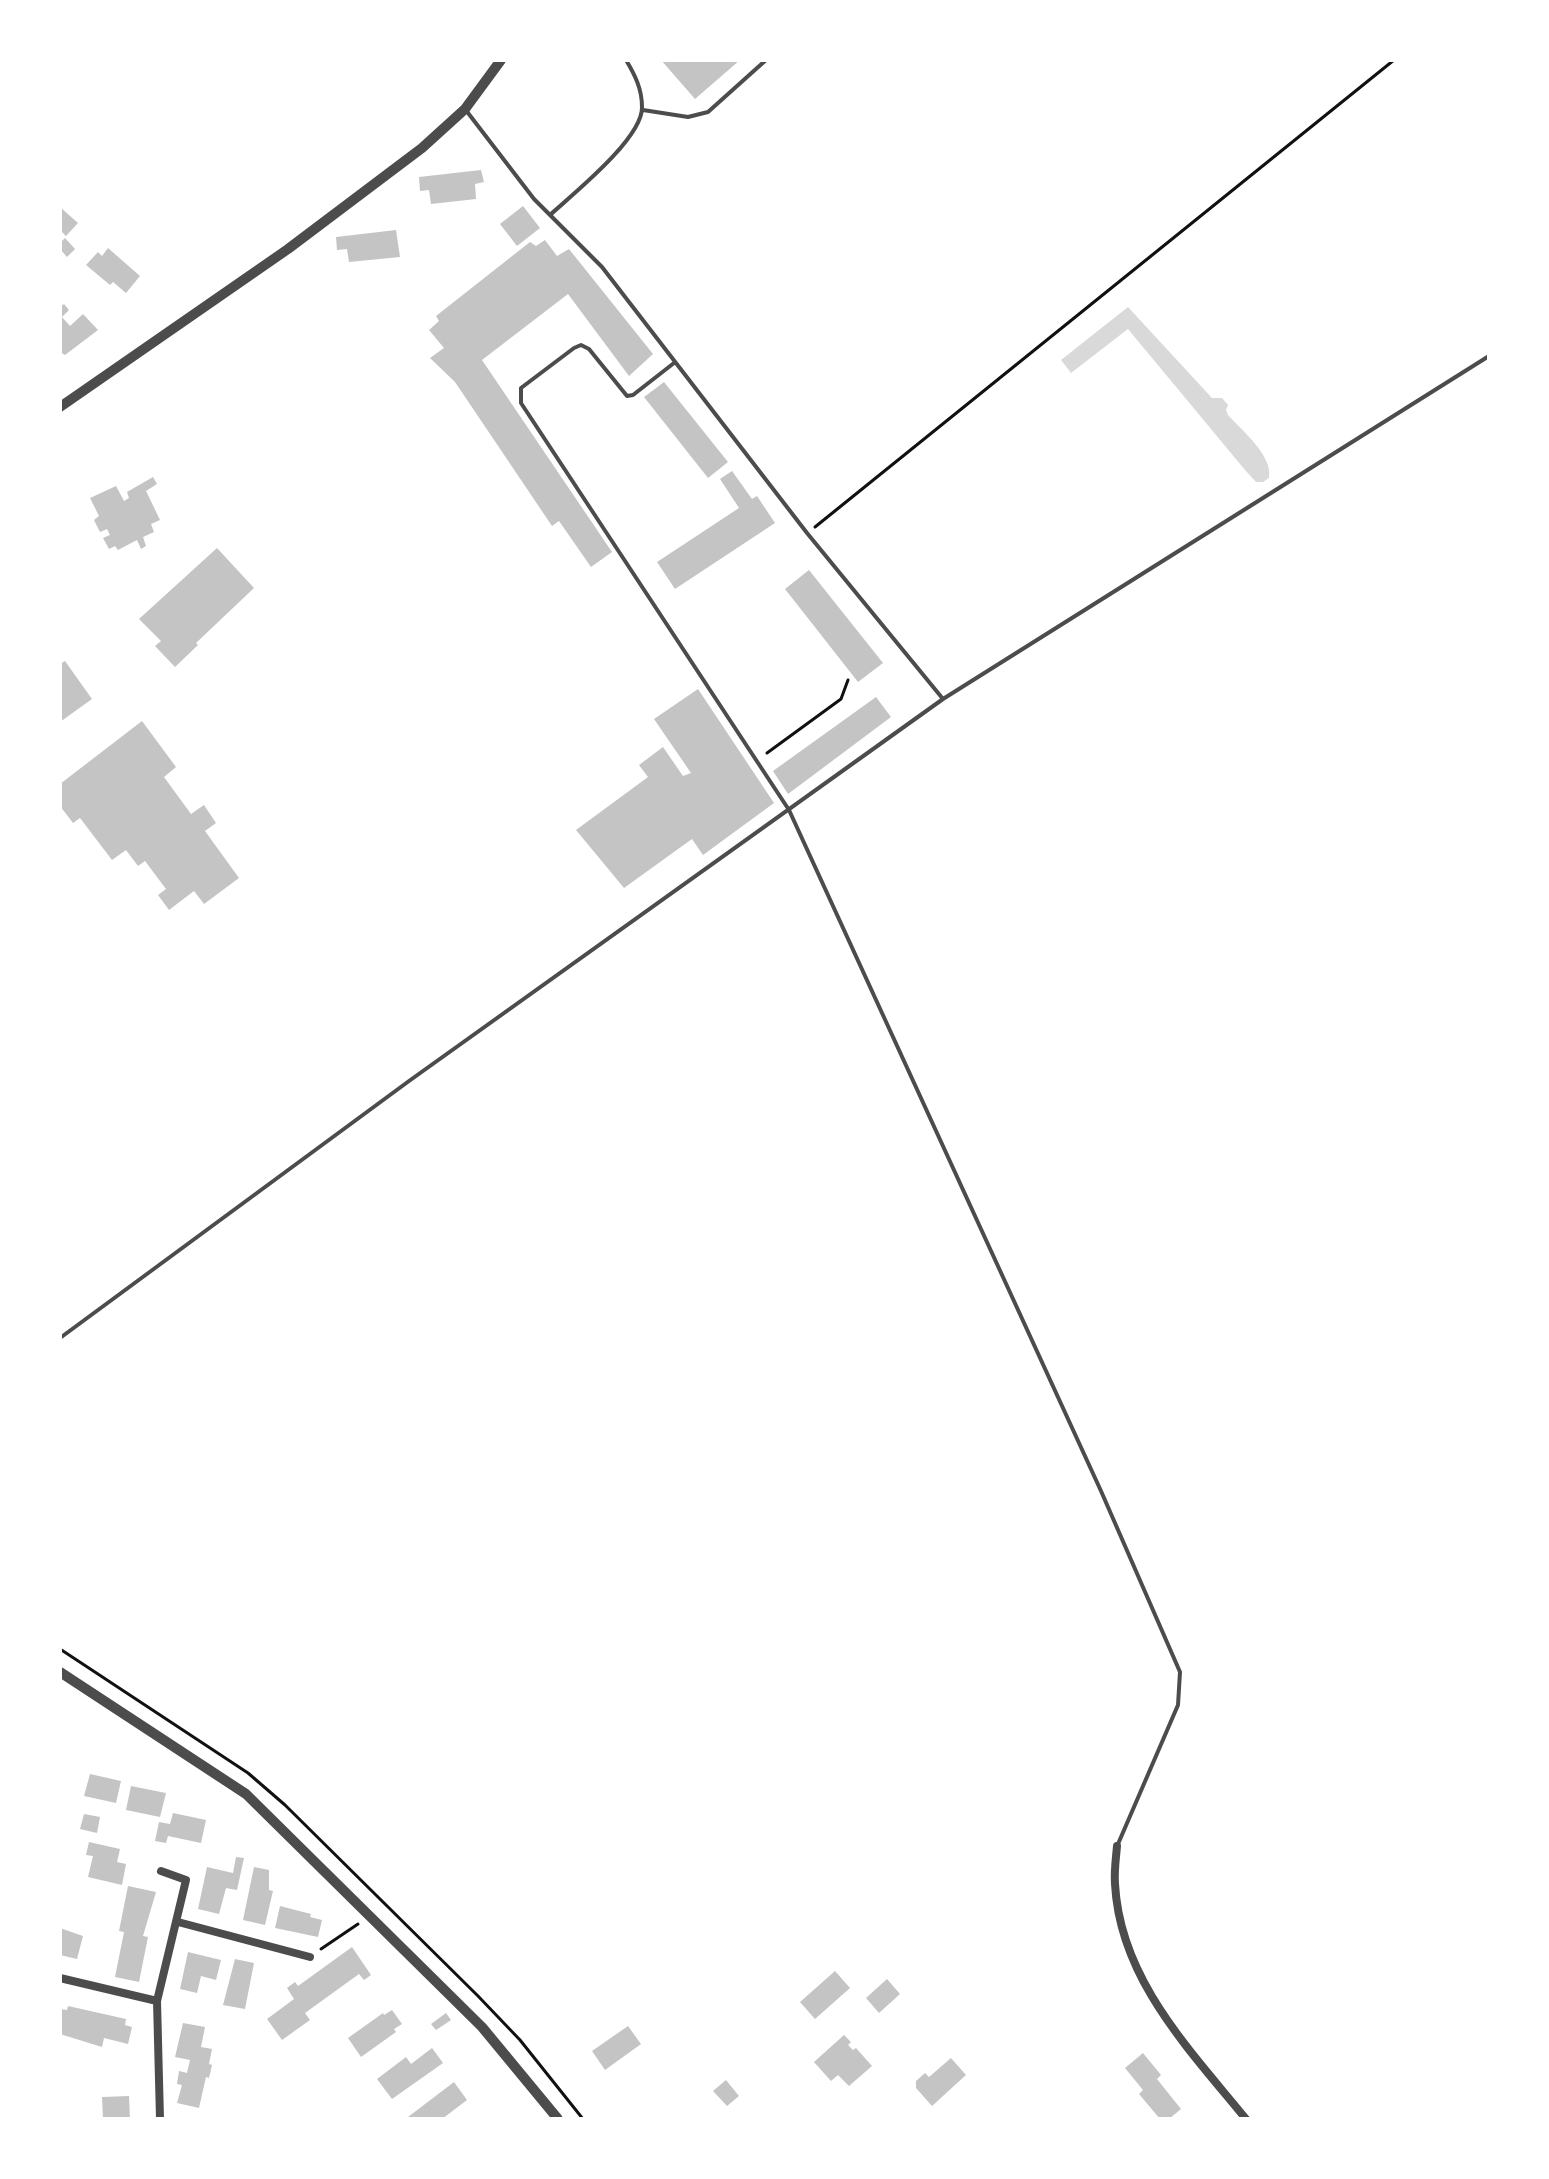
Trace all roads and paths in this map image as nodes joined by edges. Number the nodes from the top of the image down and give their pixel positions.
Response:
1 (501, 60) edge
2 (626, 60) edge
3 (766, 60) edge
4 (1394, 60) edge
5 (465, 109) junction
6 (643, 110) junction
7 (550, 215) junction
8 (1489, 356) edge
9 (675, 362) junction
10 (60, 407) edge
11 (807, 533) junction
12 (848, 680) dead end
13 (943, 699) junction
14 (756, 761) junction
15 (789, 810) junction
16 (60, 1338) edge
17 (60, 1672) edge
18 (1117, 1846) joint
19 (161, 1871) dead end
20 (371, 1915) junction
21 (178, 1922) junction
22 (310, 1957) joint
23 (60, 1978) edge
24 (157, 2001) junction
25 (160, 2119) edge
26 (558, 2119) edge
27 (1246, 2119) edge

1 - 5 street
2 - 6 lane
3 - 6 lane
4 - 11 path
5 - 7 lane
5 - 10 street
6 - 7 lane
7 - 9 lane
8 - 13 lane
9 - 11 lane
9 - 14 lane
11 - 13 lane
12 - 14 path
13 - 15 lane
14 - 15 lane
15 - 16 lane
15 - 18 lane
17 - 20 street
18 - 27 street
19 - 21 street
20 - 22 path
20 - 26 street
21 - 22 street
21 - 24 street
23 - 24 street
24 - 25 street

